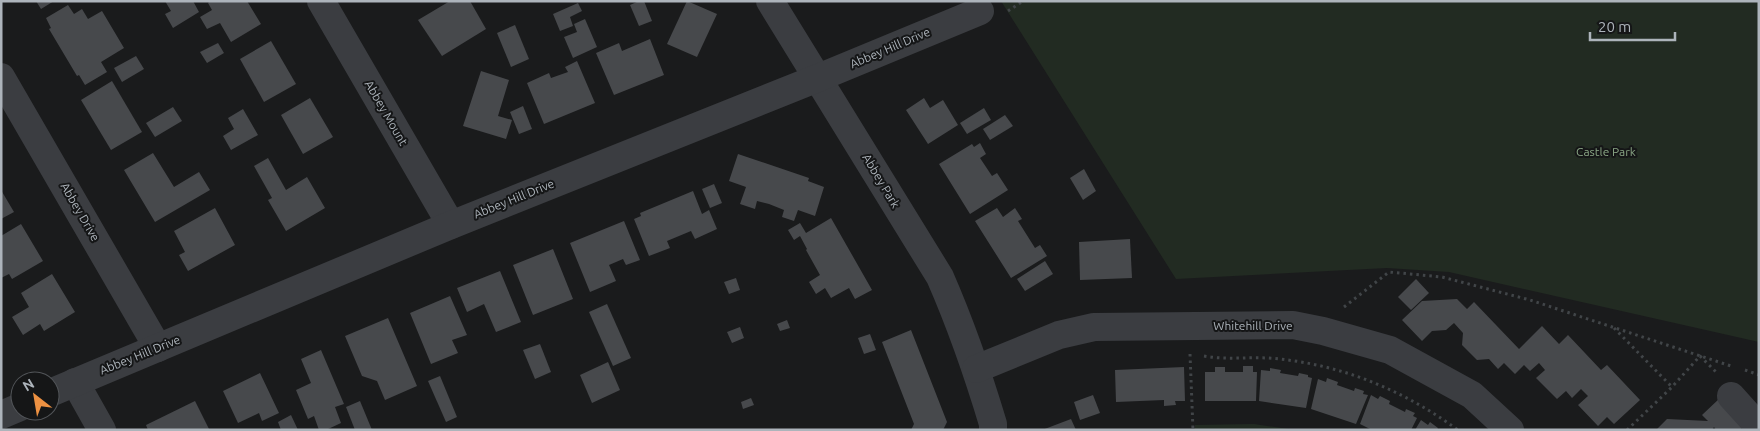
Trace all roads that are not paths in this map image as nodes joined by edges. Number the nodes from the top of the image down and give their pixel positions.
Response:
1 (321, 1) edge
2 (770, 1) edge
3 (980, 11) dead end
4 (1, 76) edge
5 (818, 78) junction
6 (451, 225) junction
7 (158, 348) junction
8 (976, 369) junction
9 (75, 382) junction
10 (60, 389) edge
11 (1731, 396) road end
12 (1759, 427) edge
13 (102, 430) edge
14 (993, 430) edge
15 (1510, 430) edge

1 - 6 street, Abbey Mount
2 - 5 street, Abbey Park
3 - 5 street, Abbey Hill Drive
4 - 7 street, Abbey Drive
5 - 6 street, Abbey Hill Drive
5 - 8 street, Abbey Park
6 - 7 street, Abbey Hill Drive
7 - 9 street, Abbey Hill Drive
8 - 14 street, Abbey Park
8 - 15 street, Whitehill Drive
9 - 10 street, Abbey Hill Drive
9 - 13 street
11 - 12 street

